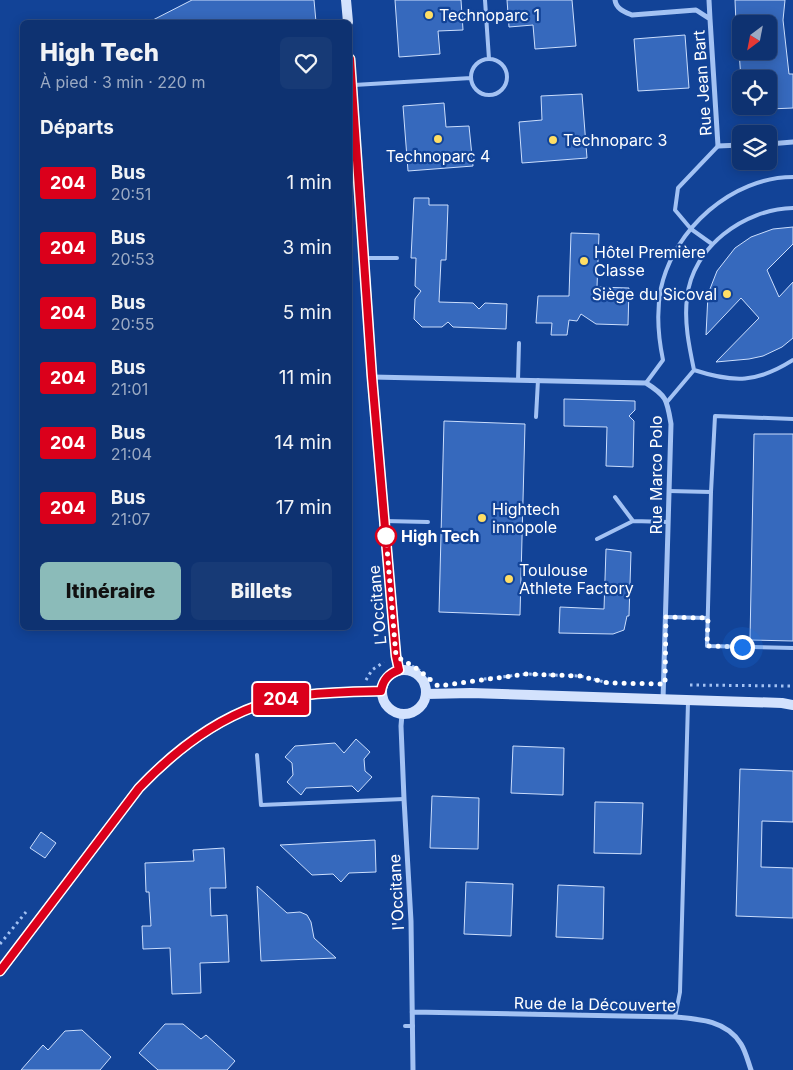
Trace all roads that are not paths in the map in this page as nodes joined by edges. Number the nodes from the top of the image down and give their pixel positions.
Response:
1 (346, 0) edge
2 (485, 0) edge
3 (615, 0) edge
4 (710, 0) edge
5 (710, 18) junction
6 (348, 20) edge
7 (489, 59) junction
8 (472, 78) junction
9 (352, 85) joint
10 (793, 142) edge
11 (777, 143) edge
12 (732, 145) edge
13 (718, 146) junction
14 (793, 177) edge
15 (793, 208) edge
16 (691, 229) junction
17 (712, 244) junction
18 (364, 258) junction
19 (397, 258) dead end
20 (520, 343) dead end
21 (793, 360) edge
22 (694, 370) junction
23 (372, 377) junction
24 (518, 380) junction
25 (538, 380) junction
26 (646, 383) junction
27 (667, 402) junction
28 (536, 417) dead end
29 (793, 419) edge
30 (669, 491) junction
31 (711, 492) junction
32 (615, 497) dead end
33 (384, 521) junction
34 (633, 521) junction
35 (428, 522) dead end
36 (668, 522) junction
37 (598, 539) dead end
38 (666, 617) junction
39 (708, 618) junction
40 (793, 648) edge
41 (399, 670) junction
42 (381, 691) junction
43 (426, 694) junction
44 (664, 700) junction
45 (688, 701) junction
46 (789, 703) edge
47 (402, 714) junction
48 (257, 755) dead end
49 (404, 799) junction
50 (0, 971) edge
51 (412, 1012) junction
52 (675, 1017) junction
53 (405, 1026) dead end
54 (413, 1026) junction
55 (413, 1070) edge
56 (751, 1070) edge

1 - 6 street
2 - 7 lane
3 - 5 street, Rue Jean Bart
4 - 5 street, Rue Jean Bart
5 - 13 street, Rue Jean Bart
7 - 8 lane
7 - 8 lane
8 - 9 lane
9 - 18 street, L'Occitane
10 - 11 street
12 - 13 street, Rue Jean Bart
13 - 16 lane, Rue Jean Bart
14 - 16 lane
15 - 17 lane
16 - 17 lane, Rue Jean Bart
16 - 26 lane
17 - 22 lane
18 - 19 lane
18 - 23 street, L'Occitane
20 - 24 lane
21 - 22 lane
22 - 27 lane
23 - 24 street
23 - 33 street, L'Occitane
24 - 25 street
25 - 26 street
25 - 28 lane
26 - 27 street, Rue Marco Polo
27 - 30 street, Rue Marco Polo
29 - 31 lane
30 - 31 lane
30 - 36 street, Rue Marco Polo
31 - 39 lane
32 - 34 lane
33 - 35 lane
33 - 41 street, L'Occitane
34 - 36 lane
34 - 37 lane
36 - 38 street, Rue Marco Polo
38 - 39 lane
38 - 44 street, Rue Marco Polo
39 - 40 lane
41 - 42 street
41 - 43 street
42 - 47 street
42 - 50 street
43 - 44 street
43 - 47 street
44 - 45 street
45 - 46 street
45 - 52 lane
47 - 49 street, l'Occitane
48 - 49 lane
49 - 51 street, l'Occitane
51 - 52 street, Rue de la Découverte
51 - 54 street, l'Occitane
52 - 56 street, Rue de la Découverte
53 - 54 lane
54 - 55 street, l'Occitane

